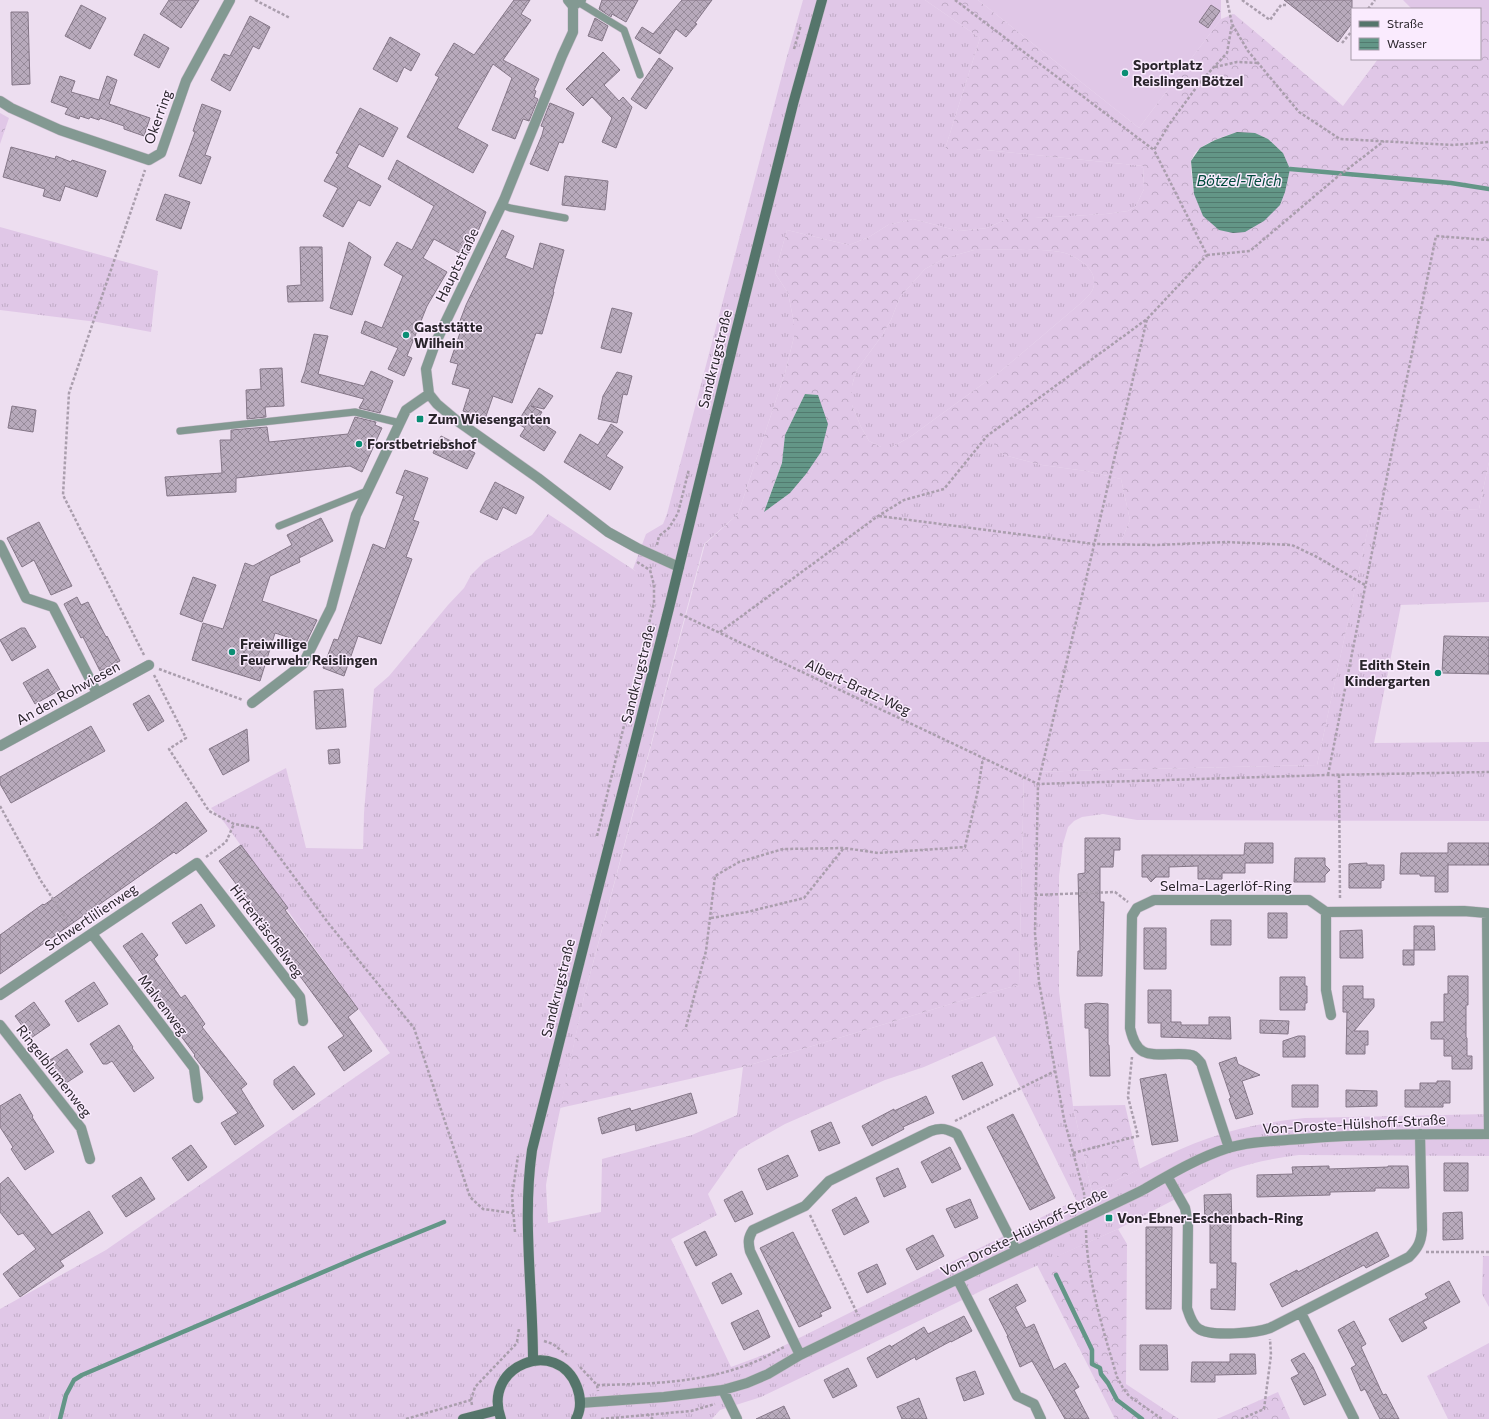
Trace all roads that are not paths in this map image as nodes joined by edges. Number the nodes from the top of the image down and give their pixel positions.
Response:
1 (230, 0) edge
2 (822, 0) edge
3 (575, 2) edge
4 (640, 75) dead end
5 (0, 101) edge
6 (502, 205) junction
7 (565, 218) dead end
8 (429, 394) junction
9 (400, 423) junction
10 (180, 432) dead end
11 (367, 491) junction
12 (279, 526) dead end
13 (0, 545) edge
14 (679, 567) junction
15 (149, 665) road end
16 (97, 693) junction
17 (252, 703) road end
18 (0, 746) edge
19 (197, 863) joint
20 (1326, 912) junction
21 (92, 934) junction
22 (0, 995) edge
23 (1331, 1015) dead end
24 (303, 1021) dead end
25 (0, 1025) edge
26 (198, 1098) dead end
27 (1420, 1134) junction
28 (1489, 1134) edge
29 (1229, 1148) junction
30 (90, 1159) dead end
31 (1168, 1176) junction
32 (1016, 1250) junction
33 (958, 1280) junction
34 (1301, 1313) junction
35 (800, 1355) junction
36 (533, 1361) junction
37 (723, 1390) junction
38 (580, 1403) junction
39 (499, 1415) edge
40 (463, 1419) edge
41 (576, 1419) edge
42 (737, 1419) edge
43 (1041, 1419) edge
44 (1354, 1419) edge

1 - 5 street, Okerring
2 - 14 street, Sandkrugstraße
3 - 4 lane
3 - 6 street, Hauptstraße
6 - 7 lane
6 - 8 street, Hauptstraße
8 - 9 street
8 - 14 street
9 - 10 lane
9 - 11 street
11 - 12 lane
11 - 17 street
13 - 16 street
14 - 36 street, Sandkrugstraße
15 - 16 street, An den Rohwiesen
16 - 18 street, An den Rohwiesen
19 - 21 street, Schwertlilienweg
19 - 24 street, Hirtentäschelweg
20 - 23 street
20 - 28 street
20 - 29 street, Selma-Lagerlöf-Ring
21 - 22 street, Schwertlilienweg
21 - 26 street, Malvenweg
25 - 30 street, Ringelblumenweg
27 - 28 street, Von-Droste-Hülshoff-Straße
27 - 29 street, Von-Droste-Hülshoff-Straße
27 - 34 street
29 - 31 street, Von-Droste-Hülshoff-Straße
31 - 32 street, Von-Droste-Hülshoff-Straße
31 - 34 street
32 - 33 street, Von-Droste-Hülshoff-Straße
32 - 35 street
33 - 35 street, Von-Droste-Hülshoff-Straße
33 - 43 street
34 - 44 street
35 - 37 street, Von-Droste-Hülshoff-Straße
36 - 38 street
36 - 39 street
37 - 38 street, Von-Droste-Hülshoff-Straße
37 - 42 street
38 - 41 street
39 - 40 street

